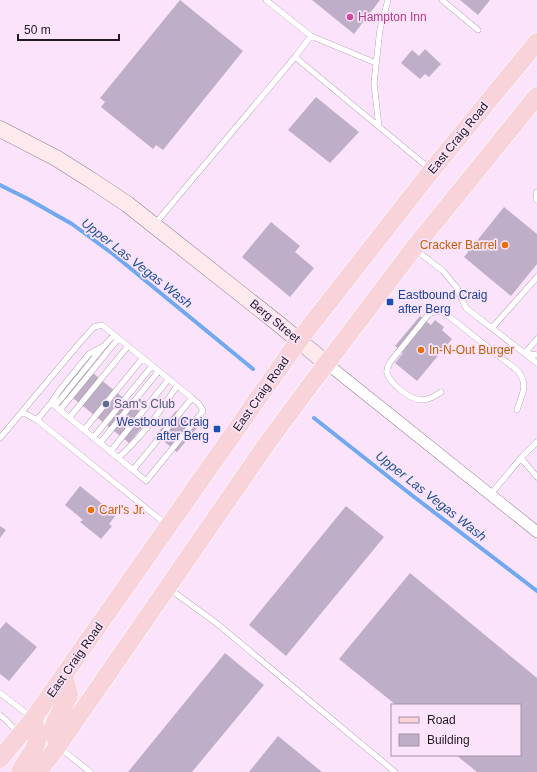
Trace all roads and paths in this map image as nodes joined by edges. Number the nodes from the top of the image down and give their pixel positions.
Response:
1 (266, 0) edge
2 (388, 0) edge
3 (442, 0) edge
4 (478, 30) dead end
5 (311, 36) junction
6 (537, 42) edge
7 (294, 57) junction
8 (376, 63) junction
9 (537, 96) edge
10 (379, 127) junction
11 (0, 129) edge
12 (432, 170) junction
13 (537, 192) edge
14 (537, 200) edge
15 (154, 225) junction
16 (414, 248) junction
17 (537, 277) edge
18 (492, 328) junction
19 (116, 337) junction
20 (537, 339) edge
21 (299, 340) junction
22 (128, 346) junction
23 (525, 353) junction
24 (537, 355) edge
25 (142, 359) junction
26 (326, 363) junction
27 (537, 363) edge
28 (152, 366) junction
29 (158, 372) junction
30 (168, 380) junction
31 (177, 386) junction
32 (441, 392) dead end
33 (192, 398) junction
34 (55, 406) junction
35 (517, 410) dead end
36 (22, 412) junction
37 (69, 418) junction
38 (37, 420) junction
39 (84, 430) junction
40 (0, 438) edge
41 (93, 438) junction
42 (537, 442) edge
43 (100, 443) junction
44 (110, 452) junction
45 (521, 458) junction
46 (119, 459) junction
47 (133, 470) junction
48 (537, 477) edge
49 (490, 495) junction
50 (168, 526) junction
51 (537, 532) edge
52 (168, 588) junction
53 (64, 675) junction
54 (0, 693) edge
55 (0, 715) edge
56 (32, 719) junction
57 (20, 735) junction
58 (58, 746) junction
59 (0, 759) edge
60 (20, 772) edge
61 (38, 772) edge
62 (90, 772) edge
63 (395, 772) edge

1 - 5 lane
2 - 8 lane
3 - 4 lane
5 - 7 lane
5 - 8 lane
6 - 12 main road, East Craig Road
7 - 10 lane
7 - 15 lane
8 - 10 lane
9 - 16 main road
10 - 12 lane
11 - 15 street, Berg Street
12 - 21 main road, East Craig Road
13 - 14 lane
15 - 21 street, Berg Street
16 - 18 lane
16 - 26 main road
17 - 18 lane
18 - 23 lane
19 - 22 lane
19 - 34 lane
19 - 34 lane
19 - 36 lane
20 - 23 lane
21 - 26 street, Berg Street
21 - 50 main road, East Craig Road
22 - 25 lane
22 - 37 lane
23 - 24 lane
23 - 27 lane
25 - 28 lane
25 - 39 lane
26 - 49 street, Berg Street
26 - 52 main road
28 - 29 lane
28 - 41 lane
29 - 30 lane
29 - 43 lane
30 - 31 lane
30 - 44 lane
31 - 33 lane
31 - 46 lane
32 - 35 lane
33 - 47 lane
33 - 47 lane
34 - 37 lane
34 - 38 lane
36 - 38 lane
36 - 40 lane
37 - 39 lane
38 - 50 lane
39 - 41 lane
41 - 43 lane
42 - 45 lane
43 - 44 lane
44 - 46 lane
45 - 48 lane
45 - 49 lane
46 - 47 lane
49 - 51 street, Berg Street
50 - 53 main road, East Craig Road
52 - 58 main road
52 - 63 lane
53 - 56 main road, East Craig Road
53 - 58 main road
54 - 56 lane
55 - 57 lane
56 - 57 main road, East Craig Road
56 - 60 main road
57 - 59 main road, East Craig Road
58 - 61 main road
58 - 62 lane

